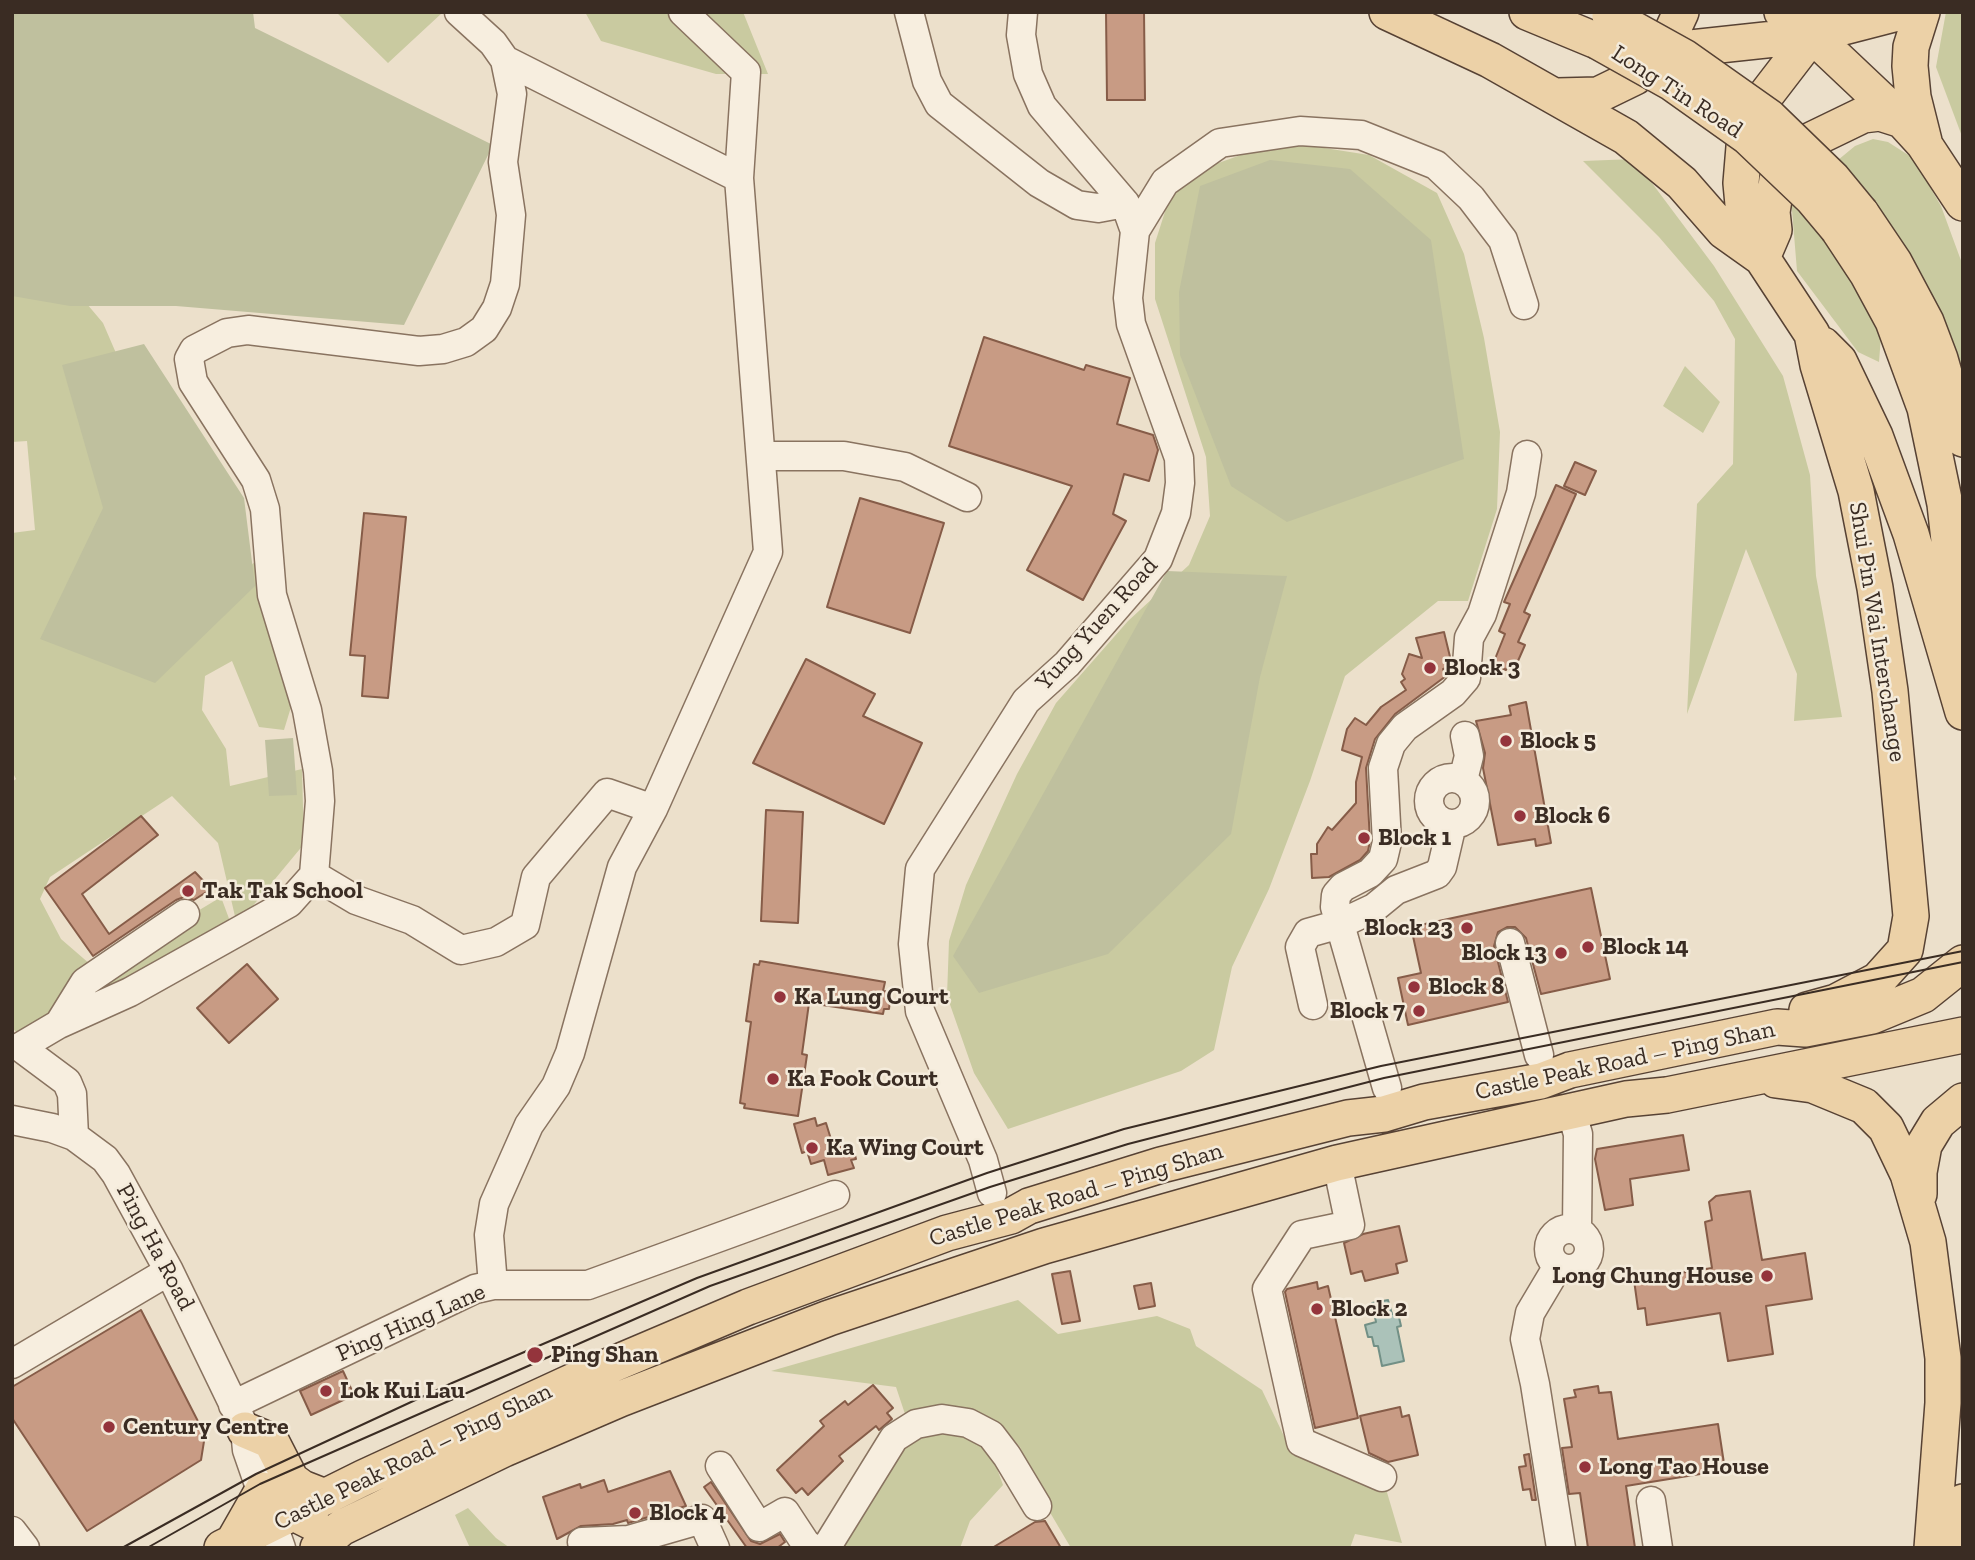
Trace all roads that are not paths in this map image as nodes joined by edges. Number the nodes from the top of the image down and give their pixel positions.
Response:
1 (459, 12) edge
2 (682, 12) edge
3 (909, 12) edge
4 (1023, 12) edge
5 (1387, 12) edge
6 (1527, 12) edge
7 (1681, 12) edge
8 (1782, 12) edge
9 (1900, 12) edge
10 (1922, 12) edge
11 (1602, 23) edge
12 (1823, 23) edge
13 (1663, 51) junction
14 (505, 60) junction
15 (1557, 96) junction
16 (1913, 132) junction
17 (739, 178) junction
18 (1957, 193) edge
19 (1125, 203) junction
20 (1849, 221) junction
21 (1963, 225) edge
22 (1135, 231) junction
23 (1762, 258) junction
24 (1524, 305) dead end
25 (1812, 334) junction
26 (1963, 439) edge
27 (1527, 454) dead end
28 (761, 456) junction
29 (967, 497) dead end
30 (1963, 667) edge
31 (1963, 712) edge
32 (1465, 736) dead end
33 (653, 809) junction
34 (314, 875) junction
35 (185, 914) dead end
36 (1340, 924) junction
37 (1510, 943) dead end
38 (1963, 963) edge
39 (1313, 1005) dead end
40 (59, 1024) junction
41 (1777, 1027) junction
42 (1963, 1035) edge
43 (16, 1045) edge
44 (1539, 1055) junction
45 (1570, 1070) junction
46 (1757, 1077) junction
47 (1503, 1085) junction
48 (1387, 1088) junction
49 (1963, 1101) edge
50 (1424, 1102) junction
51 (1571, 1111) junction
52 (1348, 1118) junction
53 (12, 1120) edge
54 (74, 1136) junction
55 (1337, 1163) junction
56 (992, 1193) junction
57 (835, 1195) dead end
58 (1029, 1206) junction
59 (1922, 1219) junction
60 (957, 1230) junction
61 (169, 1271) junction
62 (493, 1285) junction
63 (12, 1364) edge
64 (239, 1418) junction
65 (720, 1466) dead end
66 (1382, 1477) dead end
67 (263, 1490) junction
68 (326, 1497) junction
69 (1651, 1501) dead end
70 (1963, 1502) edge
71 (1037, 1506) dead end
72 (282, 1528) edge
73 (12, 1531) edge
74 (320, 1542) edge
75 (582, 1542) dead end
76 (229, 1544) edge
77 (25, 1548) edge
78 (715, 1548) edge
79 (812, 1548) edge
80 (826, 1548) edge
81 (1561, 1548) edge
82 (1658, 1548) edge
83 (1932, 1548) edge
84 (1953, 1548) edge

1 - 14 street
2 - 17 street
3 - 19 street
4 - 19 street, Yung Yuen Road
5 - 15 main road
6 - 11 main road, Long Tin Road
7 - 13 main road
8 - 12 main road
9 - 12 main road
10 - 16 main road
11 - 20 main road, Long Tin Road, bridge
12 - 13 main road
12 - 16 main road
12 - 23 main road, Shui Pin Wai Interchange
13 - 15 main road
14 - 17 street
14 - 34 street
15 - 23 main road
16 - 18 main road
16 - 23 main road
17 - 28 street
18 - 21 main road
19 - 22 street, Yung Yuen Road
20 - 26 main road, Long Tin Road
20 - 30 main road, Long Tin Road
22 - 24 street
22 - 56 street, Yung Yuen Road
23 - 25 main road, Shui Pin Wai Interchange
25 - 31 main road
25 - 41 main road, Shui Pin Wai Interchange
27 - 36 street
28 - 29 street
28 - 33 street
32 - 36 street
33 - 34 street
33 - 62 street
34 - 40 street
35 - 40 street
36 - 39 street
36 - 48 street
37 - 44 street
38 - 41 main road, Castle Peak Road – Ping Shan
40 - 43 street
41 - 45 main road, Castle Peak Road – Ping Shan
42 - 46 main road, Castle Peak Road – Ping Shan
43 - 54 street
44 - 45 street
44 - 47 street
45 - 47 main road, Castle Peak Road – Ping Shan
46 - 51 main road, Castle Peak Road – Ping Shan
46 - 59 main road
47 - 50 main road, Castle Peak Road – Ping Shan
48 - 50 street
48 - 52 street
49 - 59 main road
50 - 52 main road, Castle Peak Road – Ping Shan
51 - 55 main road, Castle Peak Road – Ping Shan
51 - 81 street
52 - 58 main road, Castle Peak Road – Ping Shan
53 - 54 street, Ping Ha Road
54 - 61 street, Ping Ha Road
55 - 66 street
55 - 74 main road, Castle Peak Road – Ping Shan
56 - 58 street
56 - 60 street
57 - 62 street, Ping Hing Lane
58 - 60 main road, Castle Peak Road – Ping Shan
59 - 83 main road
60 - 68 main road, Castle Peak Road – Ping Shan
61 - 63 street
61 - 64 street, Ping Ha Road
62 - 64 street, Ping Hing Lane
64 - 67 street, Ping Ha Road
64 - 68 main road
64 - 72 street, Ping Ha Road
65 - 79 street
67 - 72 main road
67 - 76 main road
68 - 72 main road, Castle Peak Road – Ping Shan
69 - 82 street
70 - 84 main road
71 - 80 street
72 - 74 main road
72 - 76 main road, Castle Peak Road – Ping Shan
73 - 77 street
75 - 78 street

